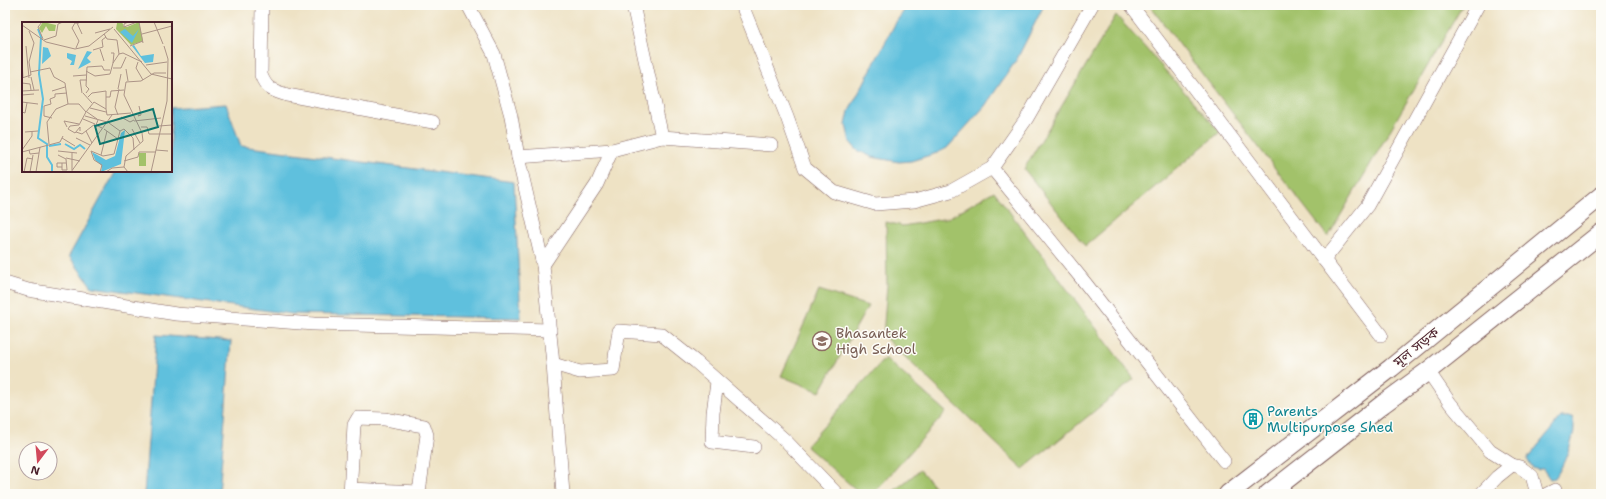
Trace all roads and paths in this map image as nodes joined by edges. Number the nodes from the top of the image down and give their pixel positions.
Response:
1 (262, 5) edge
2 (468, 5) edge
3 (633, 5) edge
4 (742, 5) edge
5 (1092, 5) edge
6 (1131, 5) edge
7 (1478, 5) edge
8 (433, 122) dead end
9 (662, 137) junction
10 (771, 145) dead end
11 (612, 150) junction
12 (518, 157) junction
13 (992, 168) junction
14 (1601, 196) edge
15 (1601, 233) edge
16 (1324, 260) junction
17 (543, 265) junction
18 (5, 283) edge
19 (550, 330) junction
20 (1381, 336) dead end
21 (553, 364) junction
22 (1428, 371) junction
23 (717, 382) junction
24 (1367, 386) junction
25 (1383, 404) junction
26 (754, 447) dead end
27 (1224, 461) dead end
28 (1512, 465) junction
29 (350, 491) edge
30 (563, 494) edge
31 (837, 494) edge
32 (1228, 494) edge
33 (1268, 494) edge
34 (1481, 494) edge
35 (1537, 494) edge
36 (1547, 494) edge
37 (1554, 494) edge

1 - 8 street
2 - 12 street
3 - 9 street
4 - 13 street
5 - 13 street
6 - 16 street
7 - 16 street
9 - 10 street
9 - 11 street
11 - 12 street
11 - 17 street
12 - 17 street
13 - 27 street
14 - 24 street, মূল সড়ক
15 - 22 street, মূল সড়ক
16 - 20 street
17 - 19 street
18 - 19 street
19 - 21 street
21 - 23 street
21 - 30 street
22 - 25 street, মূল সড়ক
22 - 28 street
23 - 26 street
23 - 31 street
24 - 25 street
24 - 32 street, মূল সড়ক
25 - 33 street, মূল সড়ক
28 - 34 street
28 - 35 street
29 - 29 street
36 - 37 street

